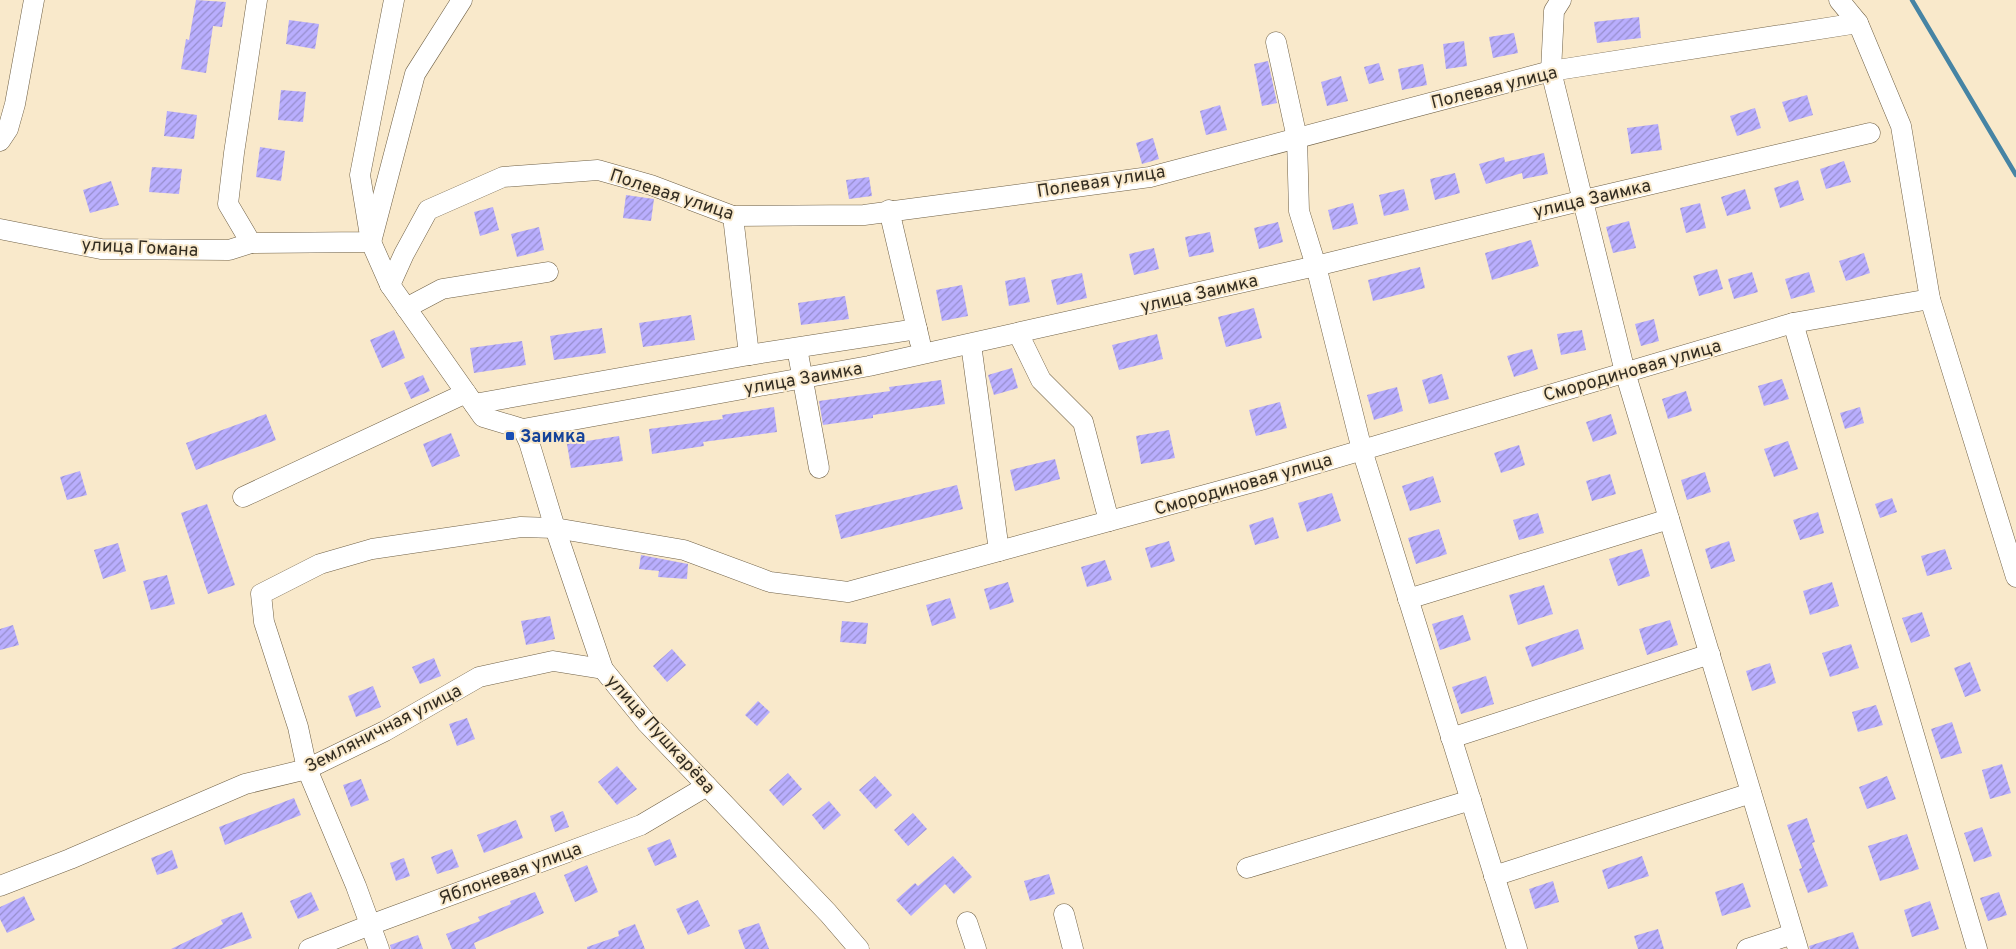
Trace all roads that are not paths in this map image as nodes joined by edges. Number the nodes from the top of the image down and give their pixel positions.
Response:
1 (34, 0) edge
2 (257, 0) edge
3 (394, 0) edge
4 (462, 0) edge
5 (1561, 0) edge
6 (1839, 0) edge
7 (1858, 23) junction
8 (1276, 42) dead end
9 (1551, 71) junction
10 (1870, 133) dead end
11 (1297, 138) junction
12 (0, 141) edge
13 (1584, 200) junction
14 (889, 210) junction
15 (733, 216) junction
16 (0, 229) edge
17 (372, 242) junction
18 (251, 243) junction
19 (1316, 266) junction
20 (548, 272) dead end
21 (390, 286) junction
22 (1930, 299) junction
23 (406, 308) junction
24 (1793, 323) junction
25 (917, 329) junction
26 (1018, 333) junction
27 (970, 344) junction
28 (797, 348) junction
29 (923, 354) junction
30 (749, 355) junction
31 (1625, 372) junction
32 (802, 378) junction
33 (475, 405) junction
34 (523, 429) junction
35 (1362, 450) junction
36 (819, 468) dead end
37 (243, 497) dead end
38 (1669, 519) junction
39 (1108, 521) junction
40 (555, 528) junction
41 (999, 551) junction
42 (2016, 577) edge
43 (1408, 599) junction
44 (1710, 654) junction
45 (603, 669) junction
46 (1451, 738) junction
47 (307, 770) junction
48 (707, 786) junction
49 (1751, 793) junction
50 (1470, 800) junction
51 (1247, 868) dead end
52 (1494, 876) junction
53 (0, 886) edge
54 (1064, 914) dead end
55 (967, 922) dead end
56 (370, 925) junction
57 (1796, 941) edge
58 (309, 949) edge
59 (379, 949) edge
60 (859, 949) edge
61 (976, 949) edge
62 (1073, 949) edge
63 (1517, 949) edge
64 (1747, 949) edge
65 (1977, 949) edge

1 - 12 street
2 - 18 street
3 - 17 street
4 - 17 street
5 - 9 street
6 - 7 street
7 - 9 street, Полевая улица
7 - 22 street
8 - 11 street
9 - 11 street, Полевая улица
9 - 13 street
10 - 13 street, улица Заимка
11 - 14 street, Полевая улица
11 - 19 street
13 - 19 street, улица Заимка
13 - 31 street
14 - 15 street, Полевая улица
14 - 25 street
15 - 21 street, Полевая улица
15 - 30 street
16 - 18 street, улица Гомана
17 - 18 street, улица Гомана
17 - 21 street
19 - 26 street, улица Заимка
19 - 35 street
20 - 23 street
21 - 23 street
22 - 24 street, Смородиновая улица
22 - 42 street
23 - 33 street
24 - 31 street, Смородиновая улица
24 - 65 street
25 - 28 street
25 - 29 street
26 - 27 street, улица Заимка
26 - 39 street
27 - 29 street, улица Заимка
27 - 41 street
28 - 30 street
28 - 32 street
29 - 32 street, улица Заимка
30 - 33 street
31 - 35 street, Смородиновая улица
31 - 38 street
32 - 34 street, улица Заимка
32 - 36 street
33 - 34 street
33 - 37 street
34 - 40 street, улица Пушкарёва
35 - 39 street, Смородиновая улица
35 - 43 street
38 - 43 street
38 - 44 street
39 - 41 street, Смородиновая улица
40 - 41 street, Смородиновая улица
40 - 45 street, улица Пушкарёва
40 - 47 street, Смородиновая улица
43 - 46 street
44 - 46 street
44 - 49 street
45 - 47 street, Земляничная улица
45 - 48 street, улица Пушкарёва
46 - 50 street
47 - 53 street, Земляничная улица
47 - 56 street
48 - 56 street, Яблоневая улица
48 - 60 street, улица Пушкарёва
49 - 52 street
49 - 57 street
50 - 51 street
50 - 52 street
52 - 63 street
54 - 62 street
55 - 61 street
56 - 58 street, Яблоневая улица
56 - 59 street
57 - 64 street

